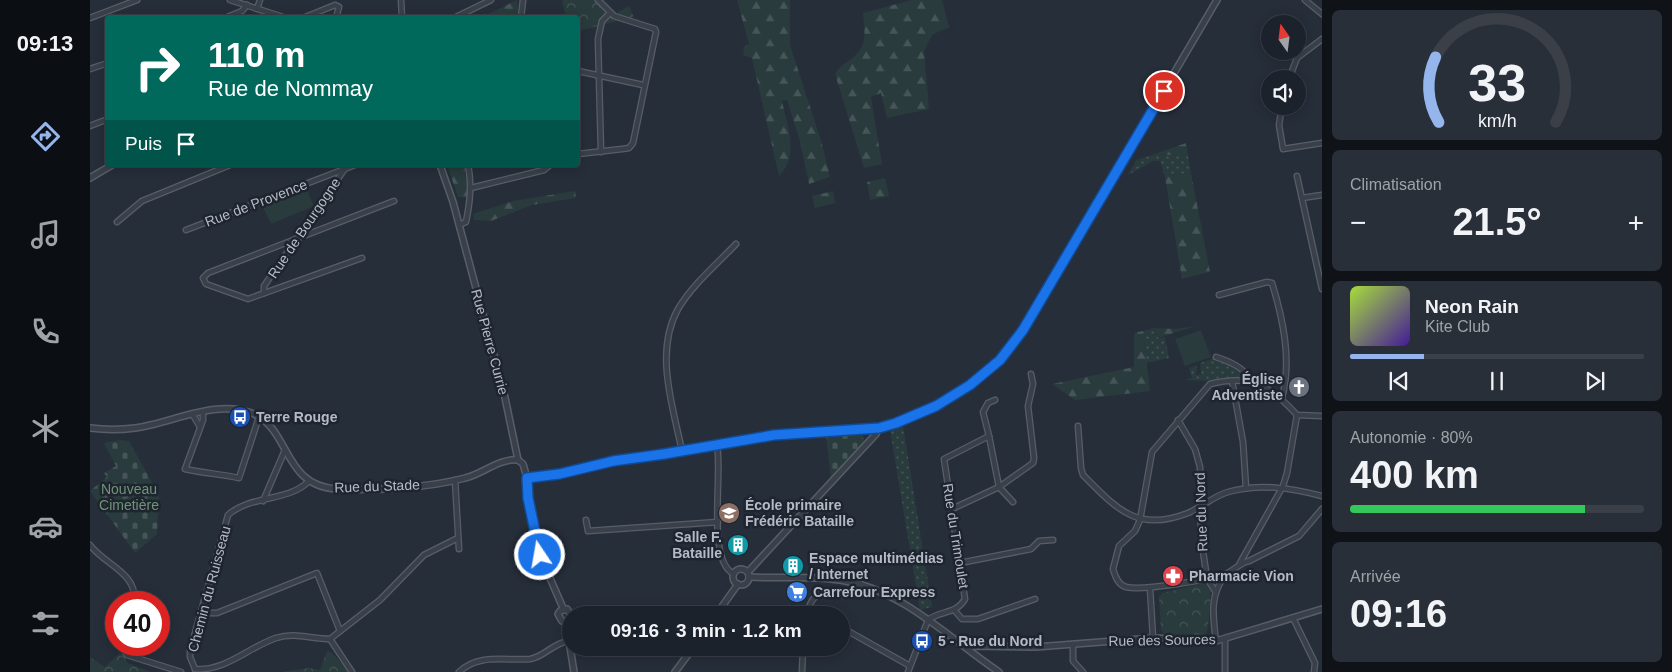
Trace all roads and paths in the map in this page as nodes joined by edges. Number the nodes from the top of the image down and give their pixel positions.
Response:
1 (137, 0) edge
2 (230, 0) edge
3 (260, 0) edge
4 (401, 0) edge
5 (491, 0) edge
6 (523, 0) edge
7 (598, 0) edge
8 (1217, 0) edge
9 (1305, 0) edge
10 (247, 5) junction
11 (257, 9) junction
12 (609, 14) junction
13 (1322, 14) edge
14 (232, 15) edge
15 (276, 15) edge
16 (310, 15) edge
17 (337, 15) edge
18 (402, 15) edge
19 (460, 15) edge
20 (521, 15) edge
21 (90, 18) edge
22 (1322, 39) edge
23 (105, 63) edge
24 (90, 69) edge
25 (1292, 70) edge
26 (580, 71) edge
27 (598, 75) junction
28 (643, 84) junction
29 (1281, 115) edge
30 (105, 120) edge
31 (90, 126) edge
32 (1322, 142) edge
33 (1283, 149) junction
34 (1276, 150) dead end
35 (601, 152) junction
36 (580, 154) edge
37 (109, 167) edge
38 (225, 167) edge
39 (346, 167) edge
40 (441, 167) edge
41 (468, 167) edge
42 (548, 167) edge
43 (1297, 176) dead end
44 (90, 178) edge
45 (471, 188) junction
46 (1322, 195) edge
47 (1302, 198) junction
48 (394, 201) dead end
49 (117, 222) dead end
50 (459, 225) junction
51 (186, 230) dead end
52 (297, 238) junction
53 (736, 244) dead end
54 (362, 258) dead end
55 (1322, 289) edge
56 (264, 293) junction
57 (1219, 296) dead end
58 (1216, 357) dead end
59 (1031, 374) dead end
60 (1232, 380) junction
61 (1252, 381) junction
62 (1282, 398) junction
63 (995, 400) dead end
64 (203, 412) junction
65 (193, 415) junction
66 (1297, 415) junction
67 (1322, 416) edge
68 (259, 418) junction
69 (1178, 420) junction
70 (200, 426) junction
71 (1078, 426) dead end
72 (90, 428) edge
73 (879, 428) junction
74 (989, 436) junction
75 (717, 446) junction
76 (285, 450) junction
77 (682, 451) junction
78 (518, 460) junction
79 (527, 478) junction
80 (456, 480) junction
81 (308, 482) junction
82 (1283, 486) junction
83 (999, 487) junction
84 (1246, 488) junction
85 (1322, 496) edge
86 (263, 501) junction
87 (1012, 502) dead end
88 (1202, 505) junction
89 (1322, 508) edge
90 (952, 509) junction
91 (586, 520) dead end
92 (1140, 520) junction
93 (718, 522) junction
94 (458, 538) junction
95 (1053, 540) dead end
96 (90, 545) edge
97 (459, 549) dead end
98 (1240, 562) junction
99 (960, 563) junction
100 (1227, 573) junction
101 (734, 574) junction
102 (748, 574) junction
103 (1207, 578) junction
104 (738, 584) junction
105 (861, 584) junction
106 (1150, 588) junction
107 (134, 591) edge
108 (1215, 591) junction
109 (1036, 599) dead end
110 (562, 606) edge
111 (722, 606) edge
112 (809, 606) edge
113 (562, 609) edge
114 (1322, 609) edge
115 (955, 611) junction
116 (202, 613) junction
117 (1293, 618) junction
118 (928, 620) junction
119 (562, 621) edge
120 (340, 631) junction
121 (850, 632) edge
122 (1153, 638) junction
123 (330, 639) junction
124 (1225, 640) junction
125 (1216, 641) junction
126 (562, 643) edge
127 (1073, 644) junction
128 (967, 648) junction
129 (130, 656) edge
130 (571, 656) edge
131 (687, 656) edge
132 (803, 656) edge
133 (910, 666) junction
134 (193, 670) edge
135 (462, 671) edge
136 (181, 672) edge
137 (352, 672) edge
138 (574, 672) edge
139 (675, 672) edge
140 (802, 672) edge
141 (908, 672) edge
142 (999, 672) edge
143 (1083, 672) edge
144 (1226, 672) edge
145 (1314, 672) edge

1 - 21 street
2 - 10 street
3 - 11 street
4 - 18 street
5 - 19 street
6 - 20 street
7 - 12 street
8 - 73 street
9 - 13 street
10 - 11 street
10 - 14 street
11 - 15 street
12 - 27 street
12 - 28 street
16 - 17 street
22 - 25 street
23 - 24 street
26 - 27 street
27 - 28 street
27 - 35 street
28 - 35 street
29 - 33 street
30 - 31 street
32 - 33 street
33 - 34 street
35 - 36 street
37 - 44 street
38 - 49 street
39 - 51 street, Rue de Provence
39 - 52 street, Rue de Bourgogne
40 - 50 street, Rue Pierre Currie
41 - 45 street
42 - 45 street
43 - 47 street
45 - 50 street
46 - 47 street
47 - 55 street
48 - 52 street
50 - 78 street, Rue Pierre Currie
52 - 56 street, Rue de Bourgogne
52 - 56 street
53 - 77 street
54 - 56 street
57 - 62 street
58 - 61 street
59 - 83 street
60 - 61 street
60 - 69 street
60 - 84 street
61 - 62 street
62 - 66 street
63 - 74 street
64 - 65 street
64 - 68 street
64 - 70 street
65 - 70 street
65 - 72 street
66 - 67 street
66 - 82 street
68 - 70 street
68 - 76 street
69 - 88 street, Rue du Nord
69 - 92 street
71 - 92 street
73 - 75 street
73 - 102 street
74 - 83 street
74 - 90 street, Rue du Trimoulet
75 - 77 street
75 - 93 street
76 - 81 street
76 - 86 street
77 - 79 street
78 - 79 street, Rue Pierre Currie
78 - 80 street, Rue du Stade
79 - 110 street
80 - 81 street, Rue du Stade
80 - 94 street
81 - 86 street, Chemin du Ruisseau
82 - 84 street
82 - 85 street
82 - 98 street
83 - 87 street
83 - 90 street
84 - 88 street
86 - 116 street, Chemin du Ruisseau
88 - 92 street
88 - 103 street, Rue du Nord
89 - 98 street
90 - 99 street, Rue du Trimoulet
91 - 93 street
92 - 106 street
93 - 101 street
94 - 97 street
94 - 120 street
95 - 99 street
96 - 107 street
98 - 100 street
99 - 115 street, Rue du Trimoulet
100 - 103 street
100 - 108 street
101 - 102 street
101 - 104 street
102 - 104 street
102 - 105 street
103 - 106 street
103 - 108 street
104 - 111 street
105 - 112 street
105 - 118 street
106 - 122 street
108 - 125 street
109 - 115 street
113 - 119 street
114 - 117 street, Rue des Sources
115 - 118 street, Rue du Trimoulet
116 - 120 street
116 - 134 street, Chemin du Ruisseau
117 - 124 street, Rue des Sources
117 - 145 street
118 - 128 street
118 - 133 street
120 - 123 street
121 - 133 street
122 - 125 street, Rue des Sources
122 - 127 street, Rue des Sources
123 - 134 street
123 - 137 street
124 - 125 street, Rue des Sources
124 - 144 street
126 - 135 street
127 - 128 street, Rue des Sources
127 - 143 street
128 - 142 street
129 - 136 street
130 - 138 street
131 - 139 street
132 - 140 street
133 - 141 street

